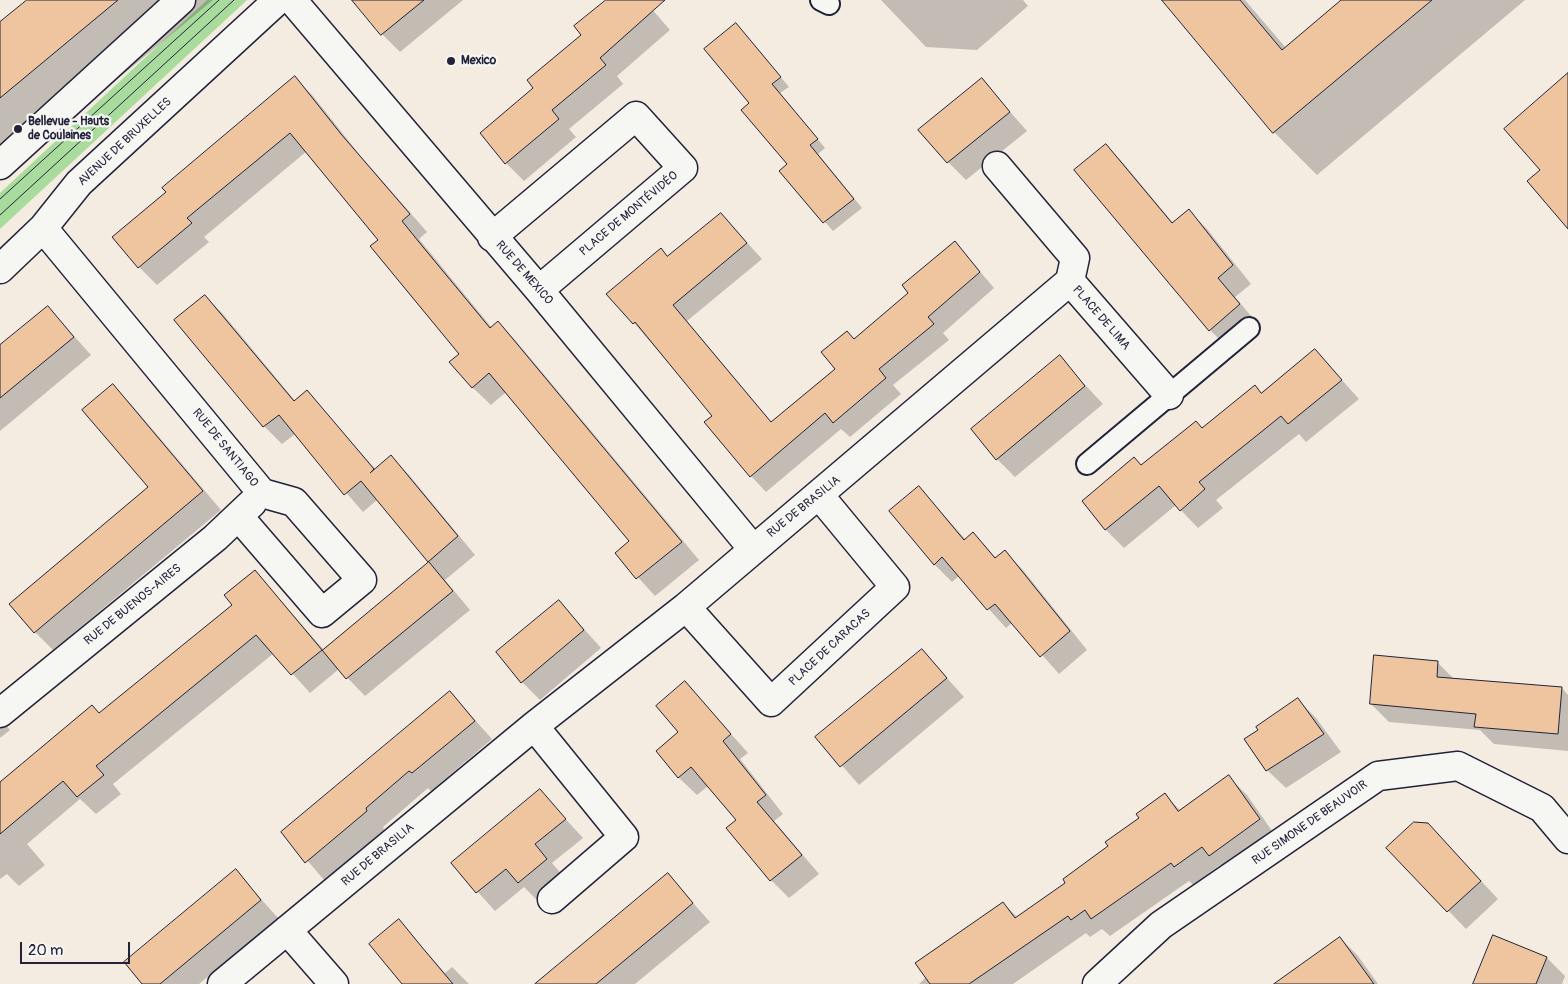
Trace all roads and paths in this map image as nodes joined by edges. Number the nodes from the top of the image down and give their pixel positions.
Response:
1 (181, 0) edge
2 (278, 0) edge
3 (292, 0) edge
4 (0, 165) edge
5 (997, 166) dead end
6 (43, 228) junction
7 (492, 237) junction
8 (0, 269) edge
9 (1070, 281) junction
10 (539, 290) junction
11 (1249, 328) dead end
12 (1169, 395) junction
13 (1087, 464) dead end
14 (262, 494) junction
15 (820, 495) junction
16 (239, 516) junction
17 (753, 549) junction
18 (686, 607) junction
19 (0, 713) edge
20 (534, 726) junction
21 (1568, 839) edge
22 (552, 899) dead end
23 (287, 930) junction
24 (222, 984) edge
25 (334, 984) edge
26 (1097, 984) edge

1 - 4 street
2 - 6 street, AVENUE DE BRUXELLES
3 - 7 street, RUE DE MEXICO
5 - 9 street, PLACE DE LIMA
6 - 8 street, AVENUE DE BRUXELLES
6 - 14 street, RUE DE SANTIAGO
7 - 10 street, RUE DE MEXICO
7 - 10 street, PLACE DE MONTÉVIDÉO
9 - 12 street, PLACE DE LIMA
9 - 15 street, RUE DE BRASILIA
10 - 17 street, RUE DE MEXICO
11 - 12 lane
12 - 13 lane
14 - 16 street, RUE DE BUENOS-AIRES
14 - 16 street, RUE DE SANTIAGO
15 - 17 street, RUE DE BRASILIA
15 - 18 street, PLACE DE CARACAS
16 - 19 street, RUE DE BUENOS-AIRES
17 - 18 street, RUE DE BRASILIA
18 - 20 street, RUE DE BRASILIA
20 - 22 street
20 - 23 street, RUE DE BRASILIA
21 - 26 street, RUE SIMONE DE BEAUVOIR
23 - 24 street, RUE DE BRASILIA
23 - 25 street

